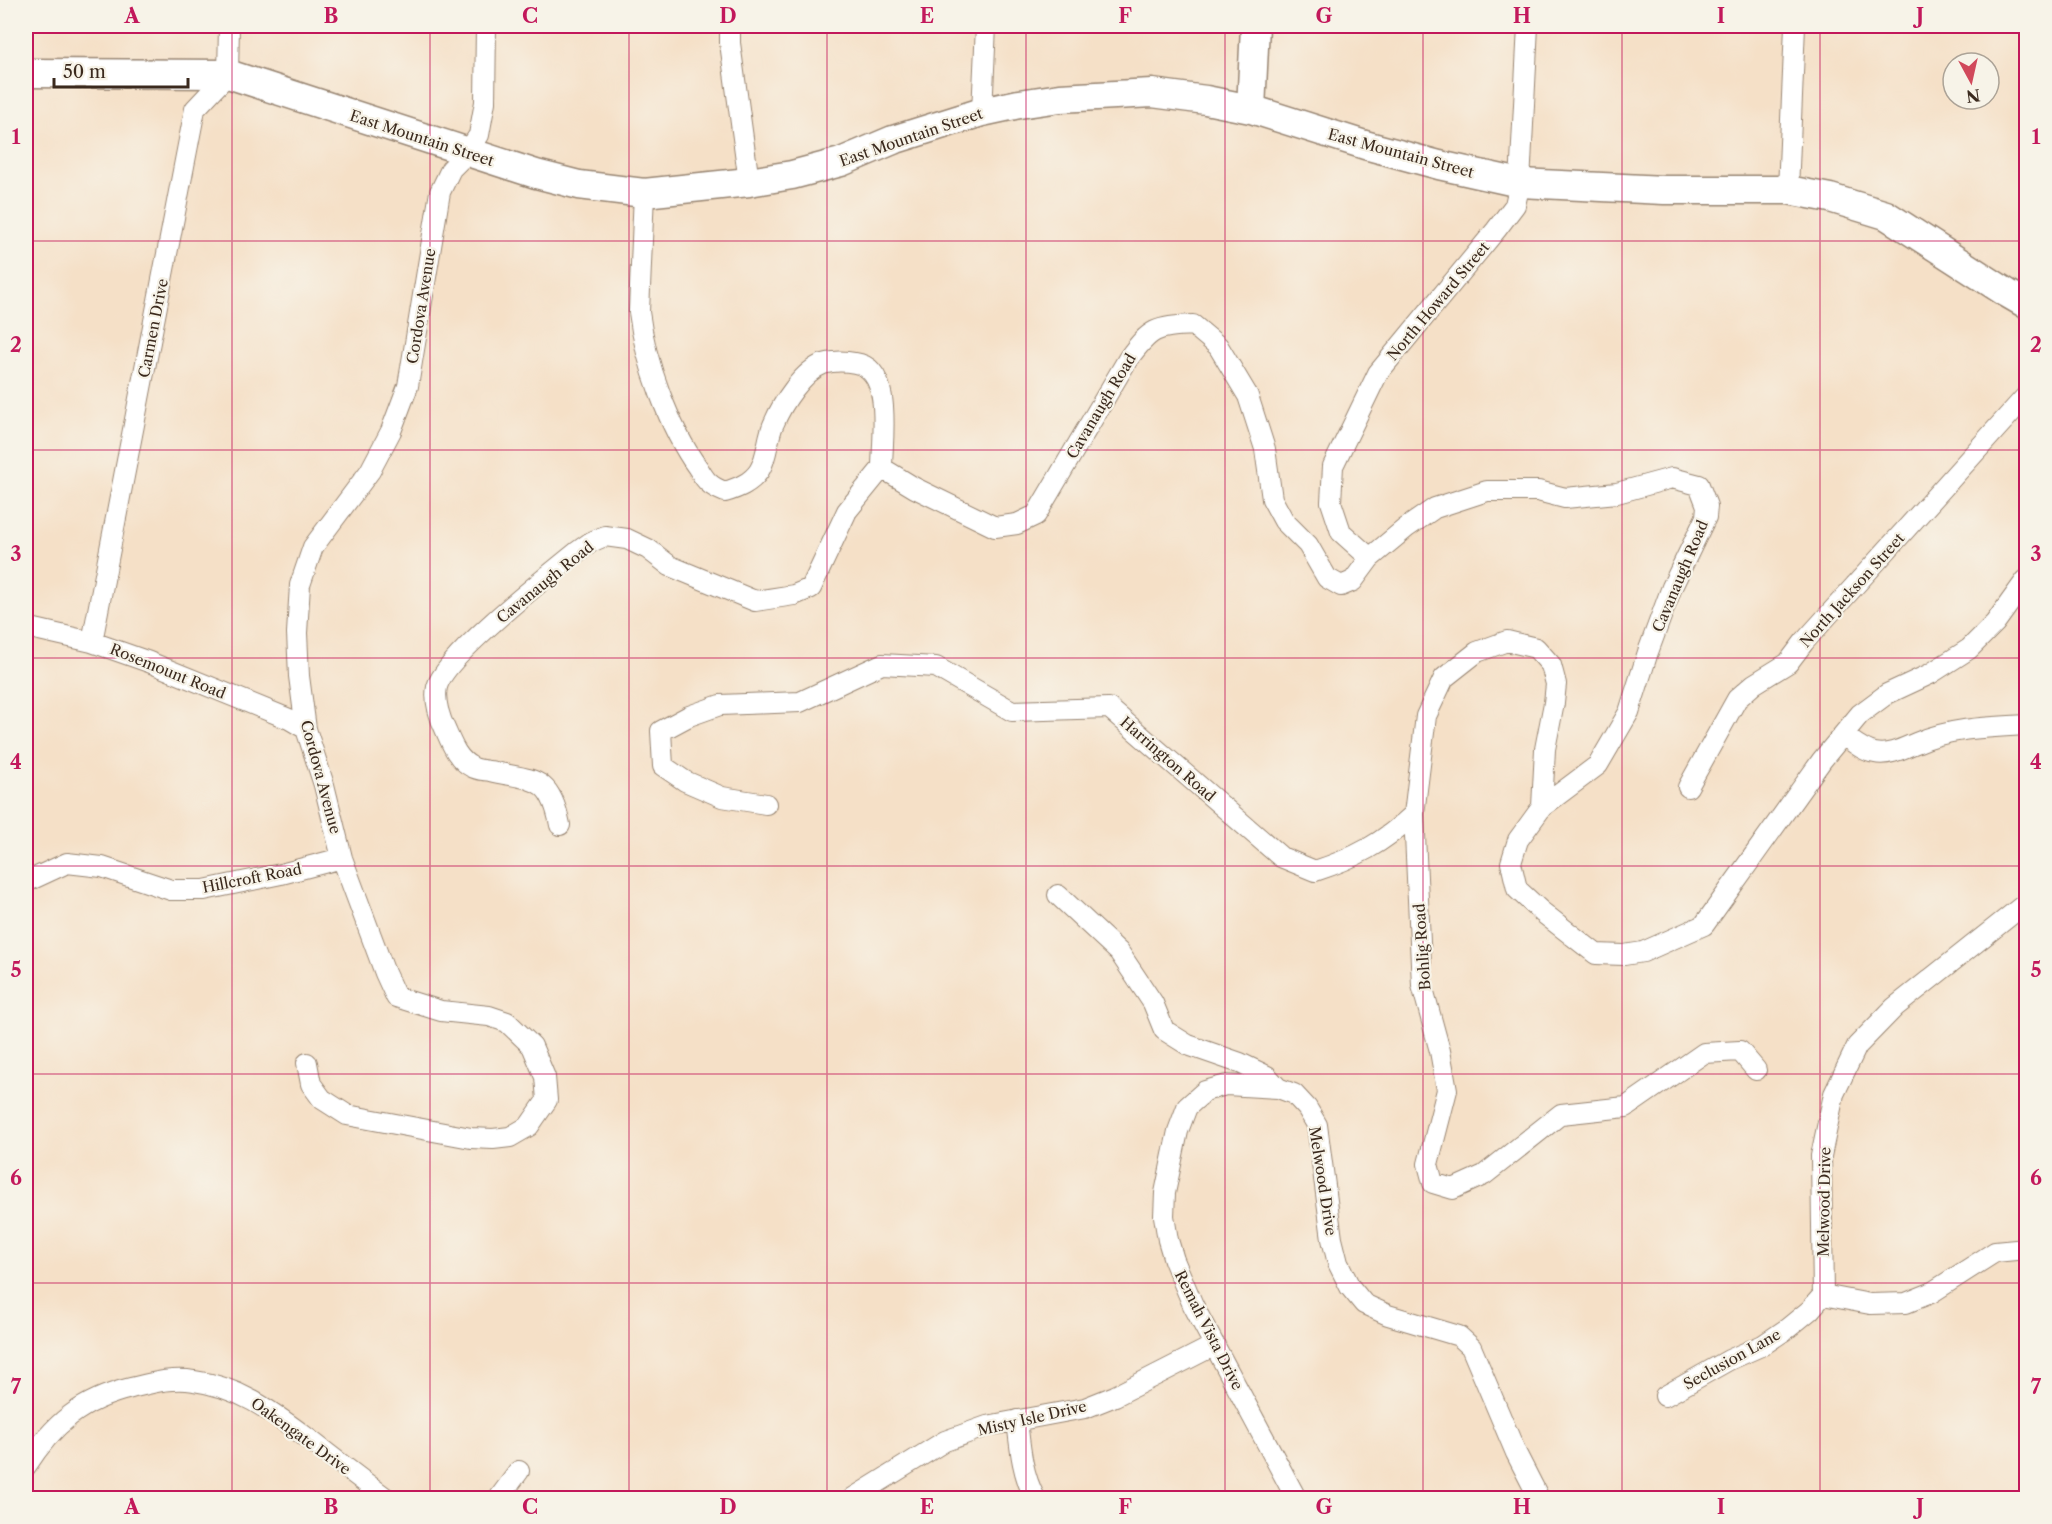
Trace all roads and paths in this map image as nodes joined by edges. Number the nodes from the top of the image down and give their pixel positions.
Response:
1 (229, 26) edge
2 (486, 26) edge
3 (730, 26) edge
4 (986, 26) edge
5 (1255, 26) edge
6 (1528, 26) edge
7 (1795, 26) edge
8 (26, 73) edge
9 (228, 74) junction
10 (1251, 109) junction
11 (982, 112) junction
12 (467, 153) junction
13 (749, 182) junction
14 (1520, 183) junction
15 (1788, 190) junction
16 (644, 193) junction
17 (2026, 304) edge
18 (2026, 396) edge
19 (882, 468) junction
20 (1370, 558) junction
21 (2026, 580) edge
22 (26, 627) edge
23 (92, 642) junction
24 (2026, 724) edge
25 (306, 729) junction
26 (1843, 735) junction
27 (1688, 787) dead end
28 (765, 804) dead end
29 (1542, 807) junction
30 (1414, 814) junction
31 (560, 825) dead end
32 (342, 858) junction
33 (26, 882) edge
34 (1058, 895) dead end
35 (2026, 903) edge
36 (307, 1063) dead end
37 (1756, 1070) dead end
38 (1278, 1088) junction
39 (2026, 1249) edge
40 (1822, 1295) junction
41 (1215, 1345) junction
42 (1665, 1396) dead end
43 (1017, 1420) junction
44 (26, 1467) edge
45 (519, 1471) dead end
46 (386, 1498) edge
47 (499, 1498) edge
48 (853, 1498) edge
49 (1035, 1498) edge
50 (1296, 1498) edge
51 (1539, 1498) edge

1 - 9 street
2 - 12 street, Cordova Avenue
3 - 13 street
4 - 11 street
5 - 10 street
6 - 14 street, North Howard Street
7 - 15 street
8 - 9 street, East Mountain Street
9 - 12 street, East Mountain Street
9 - 23 street, Carmen Drive
10 - 11 street, East Mountain Street
10 - 14 street, East Mountain Street
11 - 13 street, East Mountain Street
12 - 16 street, East Mountain Street
12 - 25 street, Cordova Avenue
13 - 16 street, East Mountain Street
14 - 15 street, East Mountain Street
14 - 20 street, North Howard Street
15 - 17 street, East Mountain Street
16 - 19 street
18 - 27 street, North Jackson Street
19 - 20 street, Cavanaugh Road
19 - 31 street, Cavanaugh Road
20 - 29 street, Cavanaugh Road
21 - 26 street, Cavanaugh Road
22 - 23 street, Rosemount Road
23 - 25 street, Rosemount Road
24 - 26 street
25 - 32 street, Cordova Avenue
26 - 29 street, Cavanaugh Road
28 - 30 street, Harrington Road
29 - 30 street, Bohlig Road
30 - 37 street, Bohlig Road
32 - 33 street, Hillcroft Road
32 - 36 street, Cordova Avenue
34 - 38 street, Melwood Drive
35 - 40 street, Melwood Drive
38 - 41 street, Remah Vista Drive
38 - 51 street, Melwood Drive
39 - 40 street
40 - 42 street, Seclusion Lane
41 - 43 street, Misty Isle Drive
41 - 50 street, Remah Vista Drive
43 - 48 street, Misty Isle Drive
43 - 49 street
44 - 46 street, Oakengate Drive
45 - 47 street

